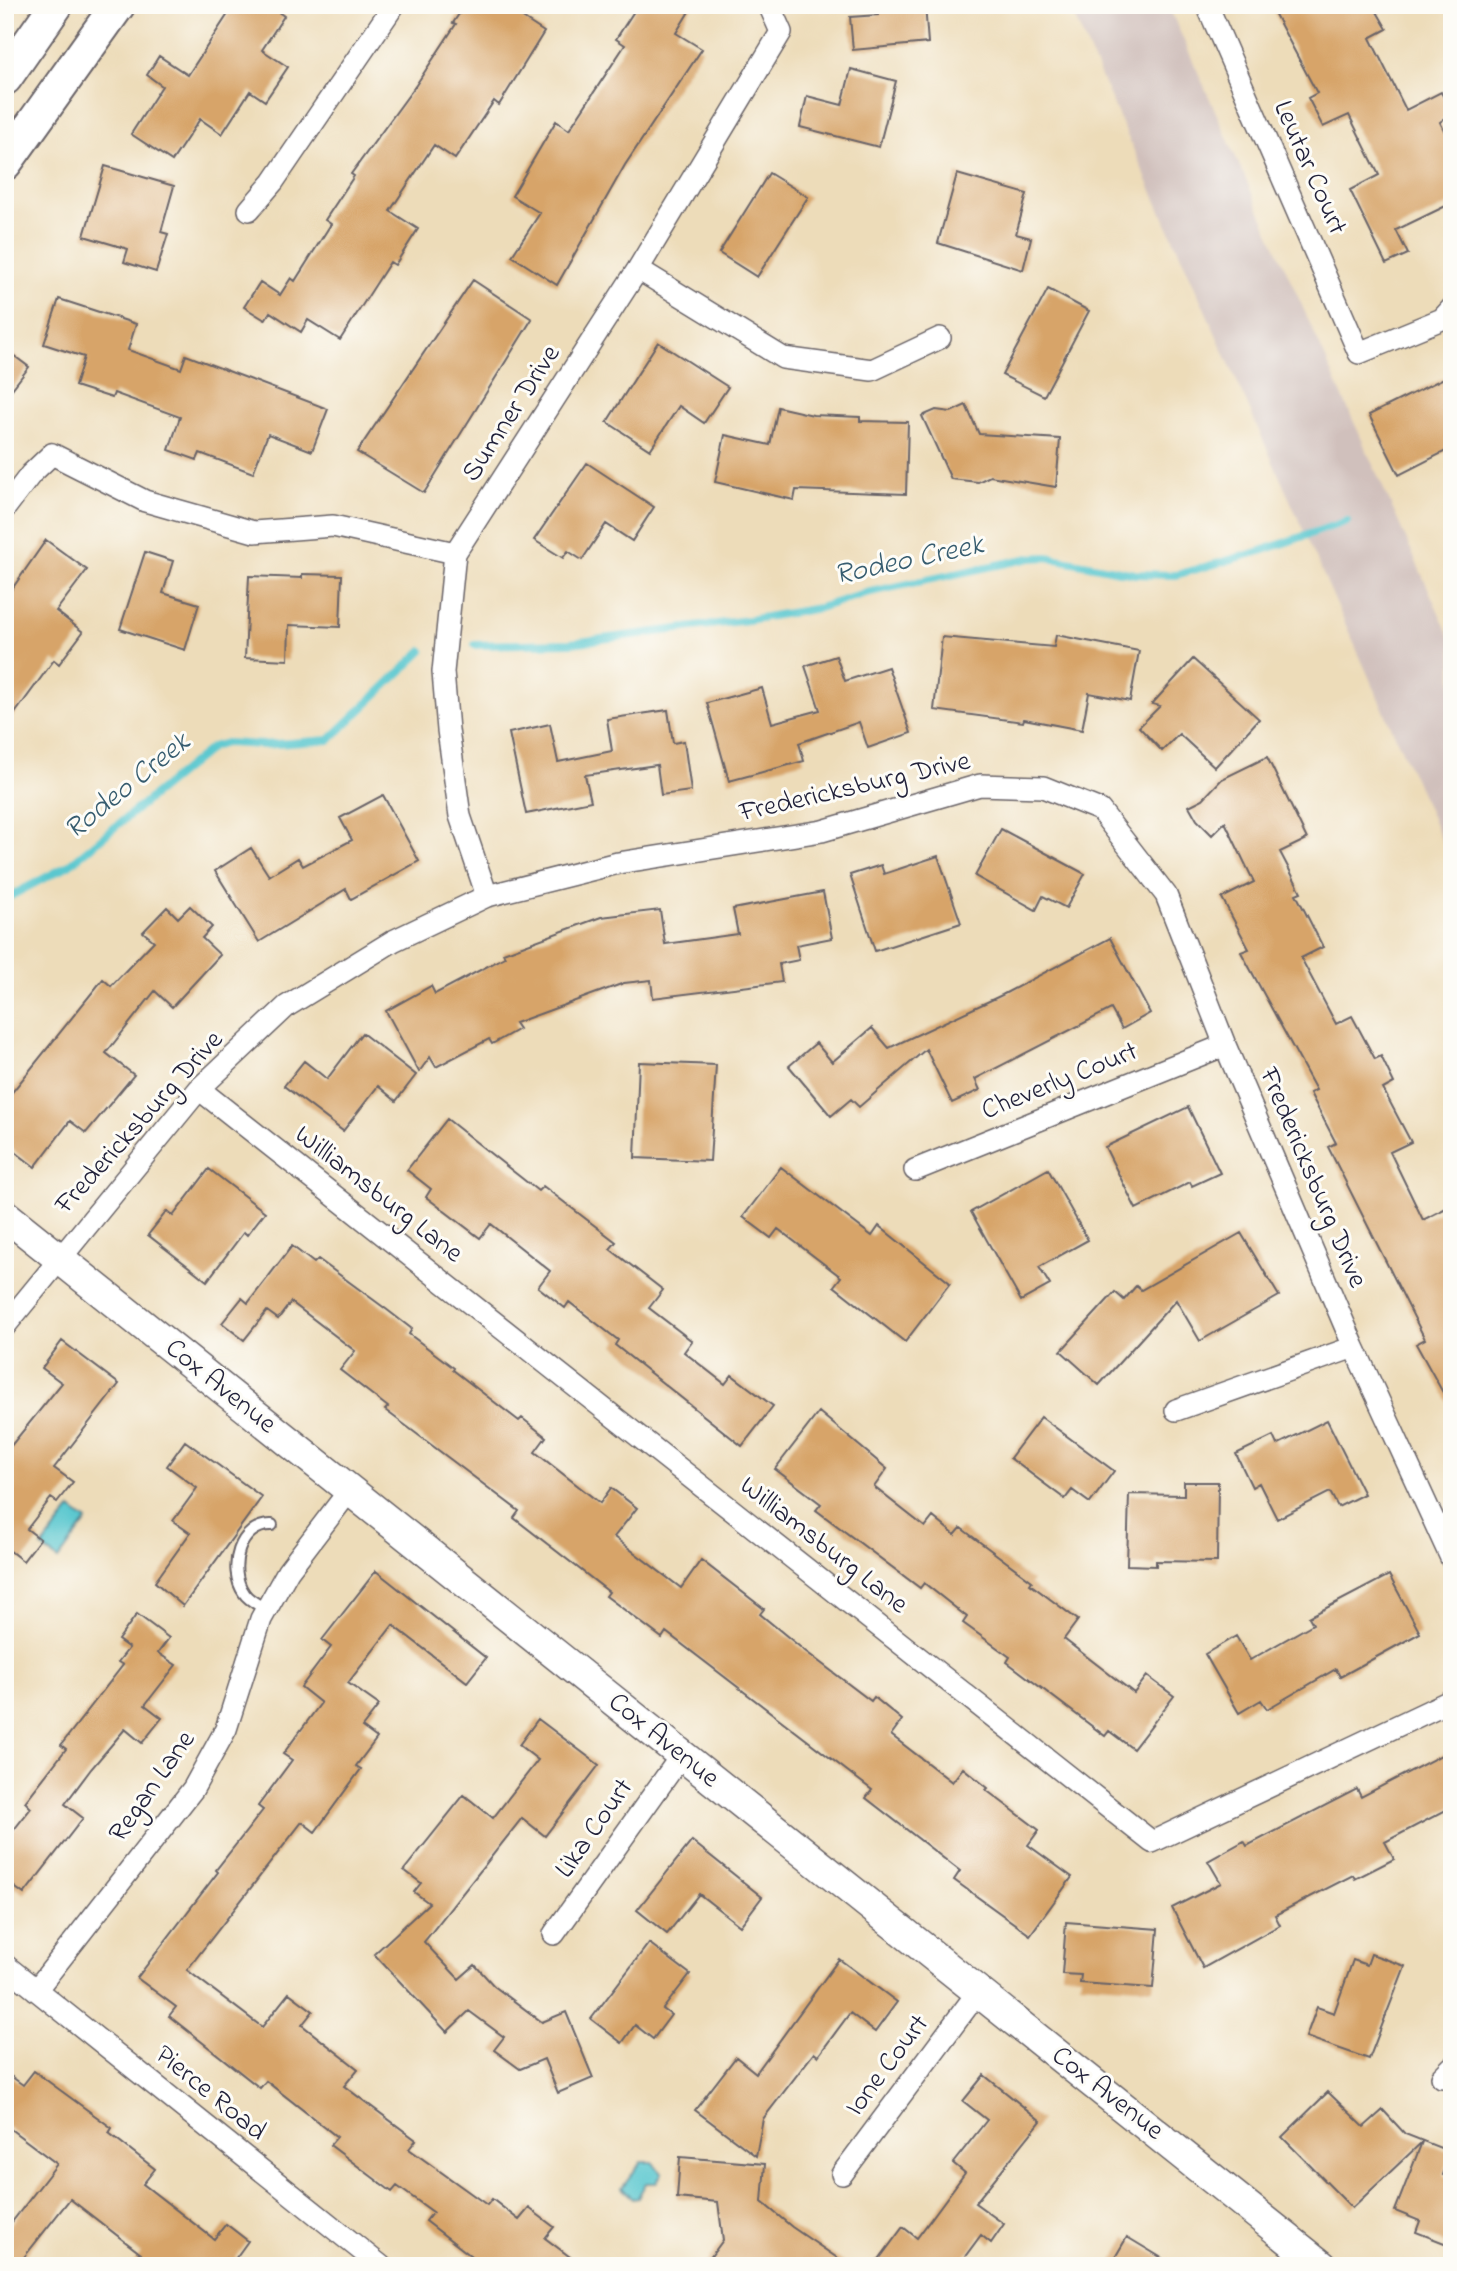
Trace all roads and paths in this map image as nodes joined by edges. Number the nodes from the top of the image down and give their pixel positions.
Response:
1 (56, 5) edge
2 (118, 5) edge
3 (769, 5) edge
4 (1207, 5) edge
5 (387, 8) edge
6 (5, 78) edge
7 (5, 163) edge
8 (249, 210) dead end
9 (638, 269) junction
10 (1452, 308) edge
11 (940, 338) dead end
12 (5, 508) edge
13 (456, 553) junction
14 (486, 896) junction
15 (1225, 1045) junction
16 (199, 1089) junction
17 (915, 1170) dead end
18 (5, 1215) edge
19 (59, 1257) junction
20 (5, 1326) edge
21 (1354, 1347) junction
22 (1176, 1410) dead end
23 (349, 1491) junction
24 (272, 1525) dead end
25 (1452, 1560) edge
26 (266, 1609) junction
27 (1452, 1700) edge
28 (681, 1755) junction
29 (554, 1934) dead end
30 (5, 1965) edge
31 (36, 1990) junction
32 (978, 1992) junction
33 (842, 2174) dead end
34 (381, 2266) edge
35 (1322, 2266) edge

1 - 6 main road
2 - 7 main road
3 - 9 street, Sumner Drive
4 - 10 street, Leutar Court
5 - 8 street
9 - 11 street
9 - 13 street, Sumner Drive
12 - 13 street
13 - 14 street, Sumner Drive
14 - 15 street, Fredericksburg Drive
14 - 16 street, Fredericksburg Drive
15 - 17 street, Cheverly Court
15 - 21 street, Fredericksburg Drive
16 - 19 street, Fredericksburg Drive
16 - 27 street, Williamsburg Lane
18 - 19 main road, Cox Avenue
19 - 20 street, Fredericksburg Drive
19 - 23 main road, Cox Avenue
21 - 22 street
21 - 25 street, Fredericksburg Drive
23 - 26 street, Regan Lane
23 - 28 main road, Cox Avenue
24 - 26 lane
26 - 31 street, Regan Lane
28 - 29 street, Lika Court
28 - 32 main road, Cox Avenue
30 - 31 street, Pierce Road
31 - 34 street, Pierce Road
32 - 33 street, Ione Court
32 - 35 main road, Cox Avenue

